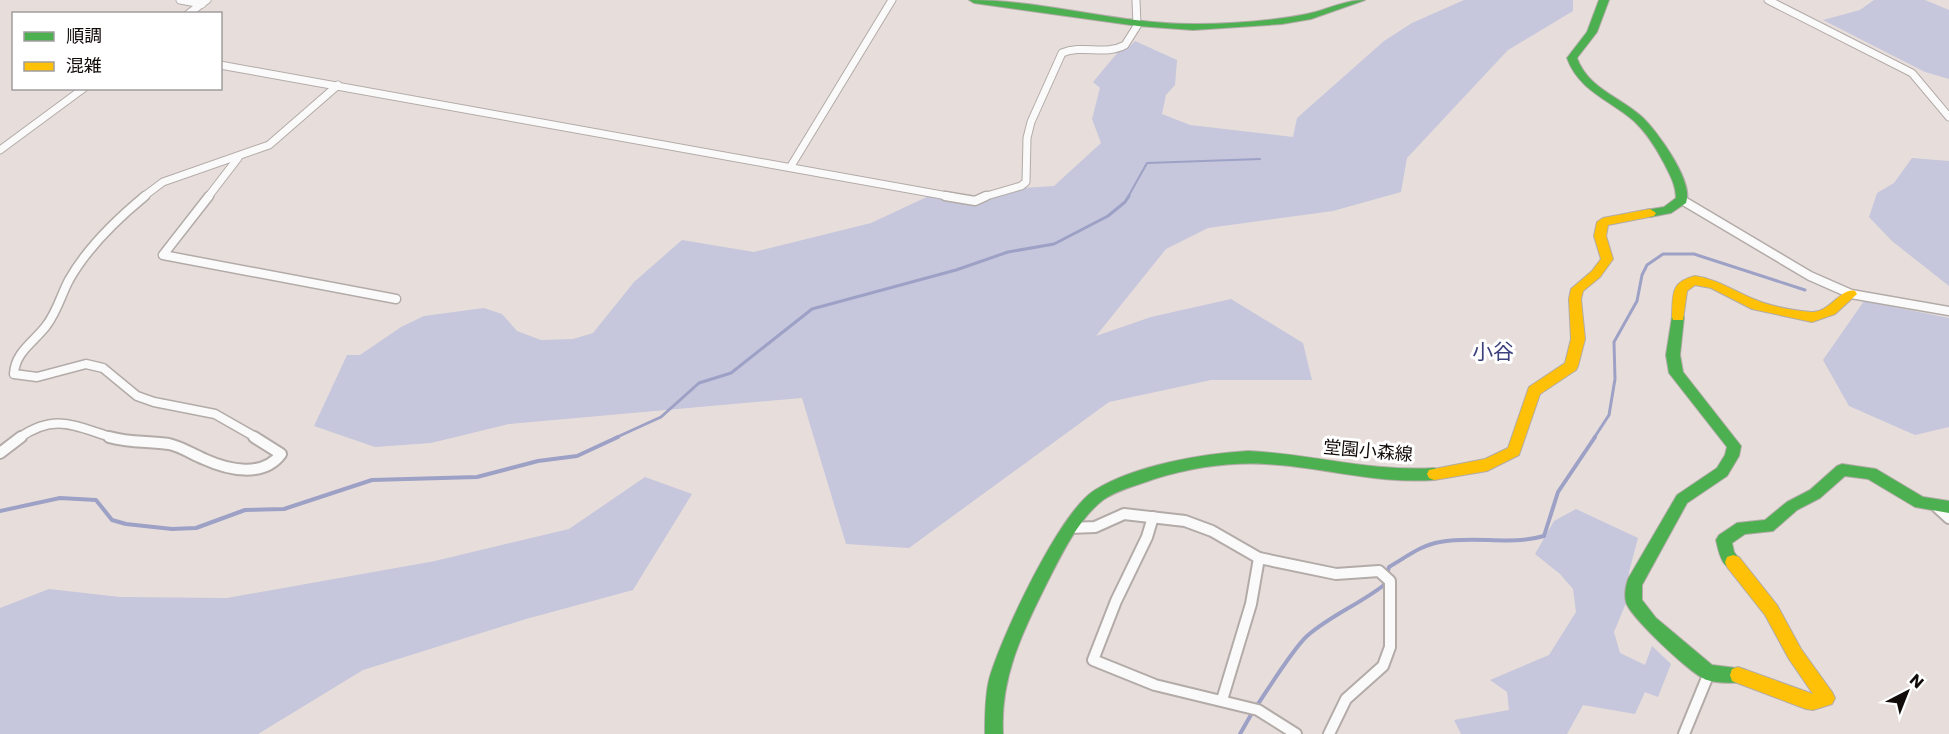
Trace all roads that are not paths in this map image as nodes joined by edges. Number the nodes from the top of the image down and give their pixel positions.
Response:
1 (180, 0) edge
2 (892, 0) edge
3 (974, 0) edge
4 (1136, 0) edge
5 (1359, 0) edge
6 (1605, 0) edge
7 (1768, 0) edge
8 (205, 2) edge
9 (191, 12) edge
10 (1138, 24) junction
11 (222, 65) edge
12 (338, 85) junction
13 (81, 90) edge
14 (1949, 117) edge
15 (0, 150) edge
16 (238, 158) junction
17 (791, 166) junction
18 (1682, 200) junction
19 (1851, 294) junction
20 (396, 299) dead end
21 (1949, 310) edge
22 (0, 453) edge
23 (1943, 507) edge
24 (1153, 517) junction
25 (1949, 518) edge
26 (1069, 528) junction
27 (1259, 558) junction
28 (1709, 673) junction
29 (1222, 700) junction
30 (994, 734) edge
31 (1296, 734) edge
32 (1329, 734) edge
33 (1684, 734) edge

1 - 8 street
2 - 17 street
3 - 10 street
4 - 10 street
5 - 10 street
6 - 18 street
7 - 14 street
8 - 9 street
10 - 17 street
11 - 12 street
12 - 16 street
12 - 17 street
13 - 15 street
16 - 20 street
16 - 22 street
18 - 19 street
18 - 26 street, 堂園小森線
19 - 21 street
19 - 28 street
23 - 25 street
23 - 28 street
24 - 26 street
24 - 27 street
24 - 29 street
26 - 30 street, 堂園小森線
27 - 29 street
27 - 32 street
28 - 33 street
29 - 31 street

